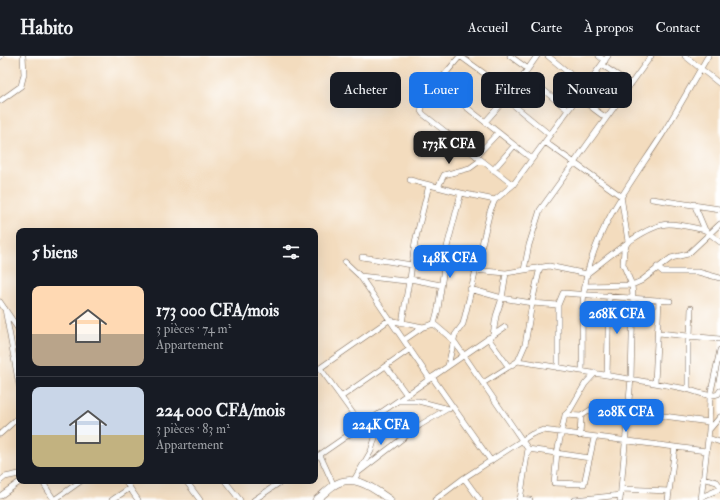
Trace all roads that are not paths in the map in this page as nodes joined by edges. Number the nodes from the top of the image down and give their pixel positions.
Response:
1 (23, 56) edge
2 (460, 56) edge
3 (510, 56) edge
4 (537, 56) edge
5 (548, 56) edge
6 (599, 56) edge
7 (651, 56) edge
8 (685, 56) edge
9 (708, 56) edge
10 (605, 60) edge
11 (701, 68) junction
12 (481, 72) edge
13 (526, 72) joint
14 (568, 72) edge
15 (597, 72) edge
16 (618, 72) edge
17 (632, 83) edge
18 (720, 84) edge
19 (545, 89) edge
20 (0, 101) edge
21 (423, 108) edge
22 (498, 108) edge
23 (517, 108) edge
24 (593, 108) edge
25 (613, 108) edge
26 (568, 110) joint
27 (606, 118) junction
28 (485, 122) junction
29 (498, 133) junction
30 (550, 135) junction
31 (545, 142) junction
32 (514, 146) junction
33 (479, 158) junction
34 (532, 160) junction
35 (574, 163) junction
36 (493, 170) junction
37 (410, 180) dead end
38 (429, 185) junction
39 (512, 185) junction
40 (438, 187) junction
41 (461, 193) junction
42 (621, 196) junction
43 (652, 199) dead end
44 (495, 200) junction
45 (694, 204) junction
46 (720, 209) edge
47 (720, 224) edge
48 (705, 230) junction
49 (710, 235) junction
50 (628, 241) junction
51 (720, 242) edge
52 (362, 256) dead end
53 (345, 262) dead end
54 (412, 265) junction
55 (540, 267) junction
56 (657, 267) junction
57 (474, 270) junction
58 (524, 270) junction
59 (506, 273) junction
60 (587, 274) junction
61 (360, 276) junction
62 (720, 278) edge
63 (410, 280) junction
64 (441, 285) junction
65 (632, 285) junction
66 (586, 286) junction
67 (470, 289) junction
68 (585, 293) junction
69 (609, 295) junction
70 (502, 298) junction
71 (633, 298) junction
72 (659, 300) junction
73 (670, 301) dead end
74 (532, 303) junction
75 (2, 305) edge
76 (558, 305) junction
77 (691, 308) dead end
78 (390, 320) junction
79 (402, 322) junction
80 (434, 324) junction
81 (16, 326) edge
82 (423, 327) junction
83 (505, 327) dead end
84 (658, 333) junction
85 (491, 336) junction
86 (689, 336) junction
87 (720, 339) edge
88 (404, 340) junction
89 (454, 340) junction
90 (410, 349) junction
91 (720, 350) edge
92 (463, 355) junction
93 (518, 361) junction
94 (386, 366) junction
95 (448, 366) junction
96 (508, 366) junction
97 (558, 368) junction
98 (16, 371) edge
99 (582, 371) junction
100 (595, 373) junction
101 (607, 375) junction
102 (431, 378) junction
103 (632, 378) junction
104 (483, 383) junction
105 (655, 383) junction
106 (688, 389) junction
107 (719, 393) edge
108 (406, 395) junction
109 (710, 396) junction
110 (341, 397) junction
111 (398, 401) junction
112 (447, 408) junction
113 (627, 410) junction
114 (383, 411) junction
115 (457, 412) junction
116 (564, 416) junction
117 (581, 416) junction
118 (720, 417) edge
119 (16, 420) edge
120 (709, 422) junction
121 (362, 426) junction
122 (709, 430) junction
123 (561, 433) junction
124 (0, 434) edge
125 (580, 436) junction
126 (594, 438) junction
127 (708, 438) junction
128 (522, 441) junction
129 (624, 442) junction
130 (720, 442) edge
131 (675, 448) junction
132 (528, 449) junction
133 (706, 451) junction
134 (556, 453) junction
135 (320, 455) joint
136 (590, 458) junction
137 (491, 461) junction
138 (360, 471) junction
139 (16, 475) edge
140 (464, 478) junction
141 (703, 478) junction
142 (354, 480) junction
143 (0, 481) edge
144 (17, 484) edge
145 (44, 484) edge
146 (77, 484) edge
147 (127, 484) edge
148 (188, 484) edge
149 (227, 484) edge
150 (278, 484) edge
151 (334, 486) junction
152 (130, 488) junction
153 (720, 488) edge
154 (669, 491) junction
155 (621, 495) edge
156 (0, 496) edge
157 (318, 499) edge
158 (437, 499) edge
159 (701, 499) edge
160 (54, 500) edge
161 (112, 500) edge
162 (138, 500) edge
163 (200, 500) edge
164 (240, 500) edge
165 (254, 500) edge
166 (390, 500) edge
167 (480, 500) edge
168 (520, 500) edge
169 (530, 500) edge
170 (574, 500) edge
171 (668, 500) edge

1 - 20 street
2 - 12 street
2 - 28 street
3 - 13 street
4 - 13 street
5 - 14 street
6 - 10 street
7 - 17 street
8 - 11 street
9 - 11 street
10 - 15 street
10 - 16 street
11 - 18 street
11 - 42 street
19 - 26 street
21 - 33 street
22 - 28 street
23 - 30 street
24 - 27 street
25 - 27 street
26 - 30 street
27 - 35 street
28 - 29 street
29 - 32 street
29 - 33 street
30 - 31 street
31 - 34 street
31 - 35 street
32 - 34 street
32 - 36 street
33 - 36 street
33 - 40 street
34 - 39 street
35 - 42 street
35 - 58 street
36 - 39 street
37 - 38 street
38 - 40 street
38 - 54 street
39 - 44 street
40 - 41 street
41 - 44 street
41 - 64 street
42 - 50 street
42 - 60 street
43 - 45 street
44 - 57 street
45 - 46 street
45 - 48 street
47 - 49 street
48 - 49 street
48 - 50 street
49 - 51 street
49 - 56 street
50 - 60 street
50 - 65 street
52 - 54 street
53 - 61 street
54 - 63 street
55 - 58 street
55 - 60 street
55 - 74 street
56 - 62 street
56 - 65 street
57 - 59 street
57 - 67 street
58 - 59 street
59 - 70 street
60 - 66 street
61 - 63 street
61 - 78 street
63 - 64 street
63 - 79 street
64 - 80 street
65 - 66 street
65 - 71 street
66 - 68 street
67 - 70 street
67 - 89 street
68 - 69 street
68 - 76 street
68 - 99 street
69 - 71 street
69 - 101 street
70 - 74 street
70 - 85 street
71 - 72 street
71 - 103 street
72 - 73 street
72 - 84 street
74 - 76 street
74 - 93 street
75 - 81 street
75 - 98 street
76 - 97 street
77 - 86 street
78 - 79 street
78 - 88 street
78 - 110 street
79 - 82 street
80 - 82 street
80 - 89 street
82 - 88 street
83 - 85 street
84 - 86 street
84 - 105 street
85 - 92 street
85 - 96 street
86 - 87 street
86 - 106 street
88 - 90 street
89 - 92 street
89 - 95 street
90 - 94 street
90 - 102 street
91 - 109 street
92 - 95 street
92 - 104 street
93 - 96 street
93 - 97 street
94 - 108 street
94 - 110 street
95 - 102 street
96 - 104 street
97 - 99 street
99 - 100 street
100 - 101 street
100 - 116 street
101 - 103 street
102 - 108 street
102 - 115 street
103 - 105 street
103 - 113 street
104 - 128 street
105 - 106 street
106 - 109 street
107 - 109 street
108 - 111 street
109 - 120 street
110 - 121 street
111 - 112 street
111 - 114 street
112 - 115 street
112 - 138 street
113 - 117 street
113 - 120 street
113 - 129 street
114 - 121 street
114 - 138 street
115 - 137 street
116 - 117 street
116 - 123 street
117 - 125 street
118 - 122 street
119 - 124 street
120 - 122 street
121 - 135 street
122 - 127 street
123 - 125 street
123 - 128 street
123 - 134 street
125 - 126 street
126 - 129 street
126 - 136 street
127 - 130 street
127 - 133 street
128 - 132 street
128 - 137 street
129 - 131 street
129 - 155 street
131 - 133 street
131 - 154 street
132 - 134 street
132 - 168 street
133 - 141 street
134 - 136 street
134 - 136 street
135 - 151 street
137 - 140 street
138 - 142 street
139 - 143 street
140 - 158 street
140 - 167 street
141 - 153 street
141 - 159 street
142 - 151 street
142 - 166 street
144 - 156 street
145 - 160 street
146 - 160 street
147 - 152 street
148 - 163 street
149 - 164 street
150 - 165 street
151 - 157 street
152 - 161 street
152 - 162 street
153 - 159 street
154 - 155 street
154 - 171 street
155 - 170 street
168 - 169 street

